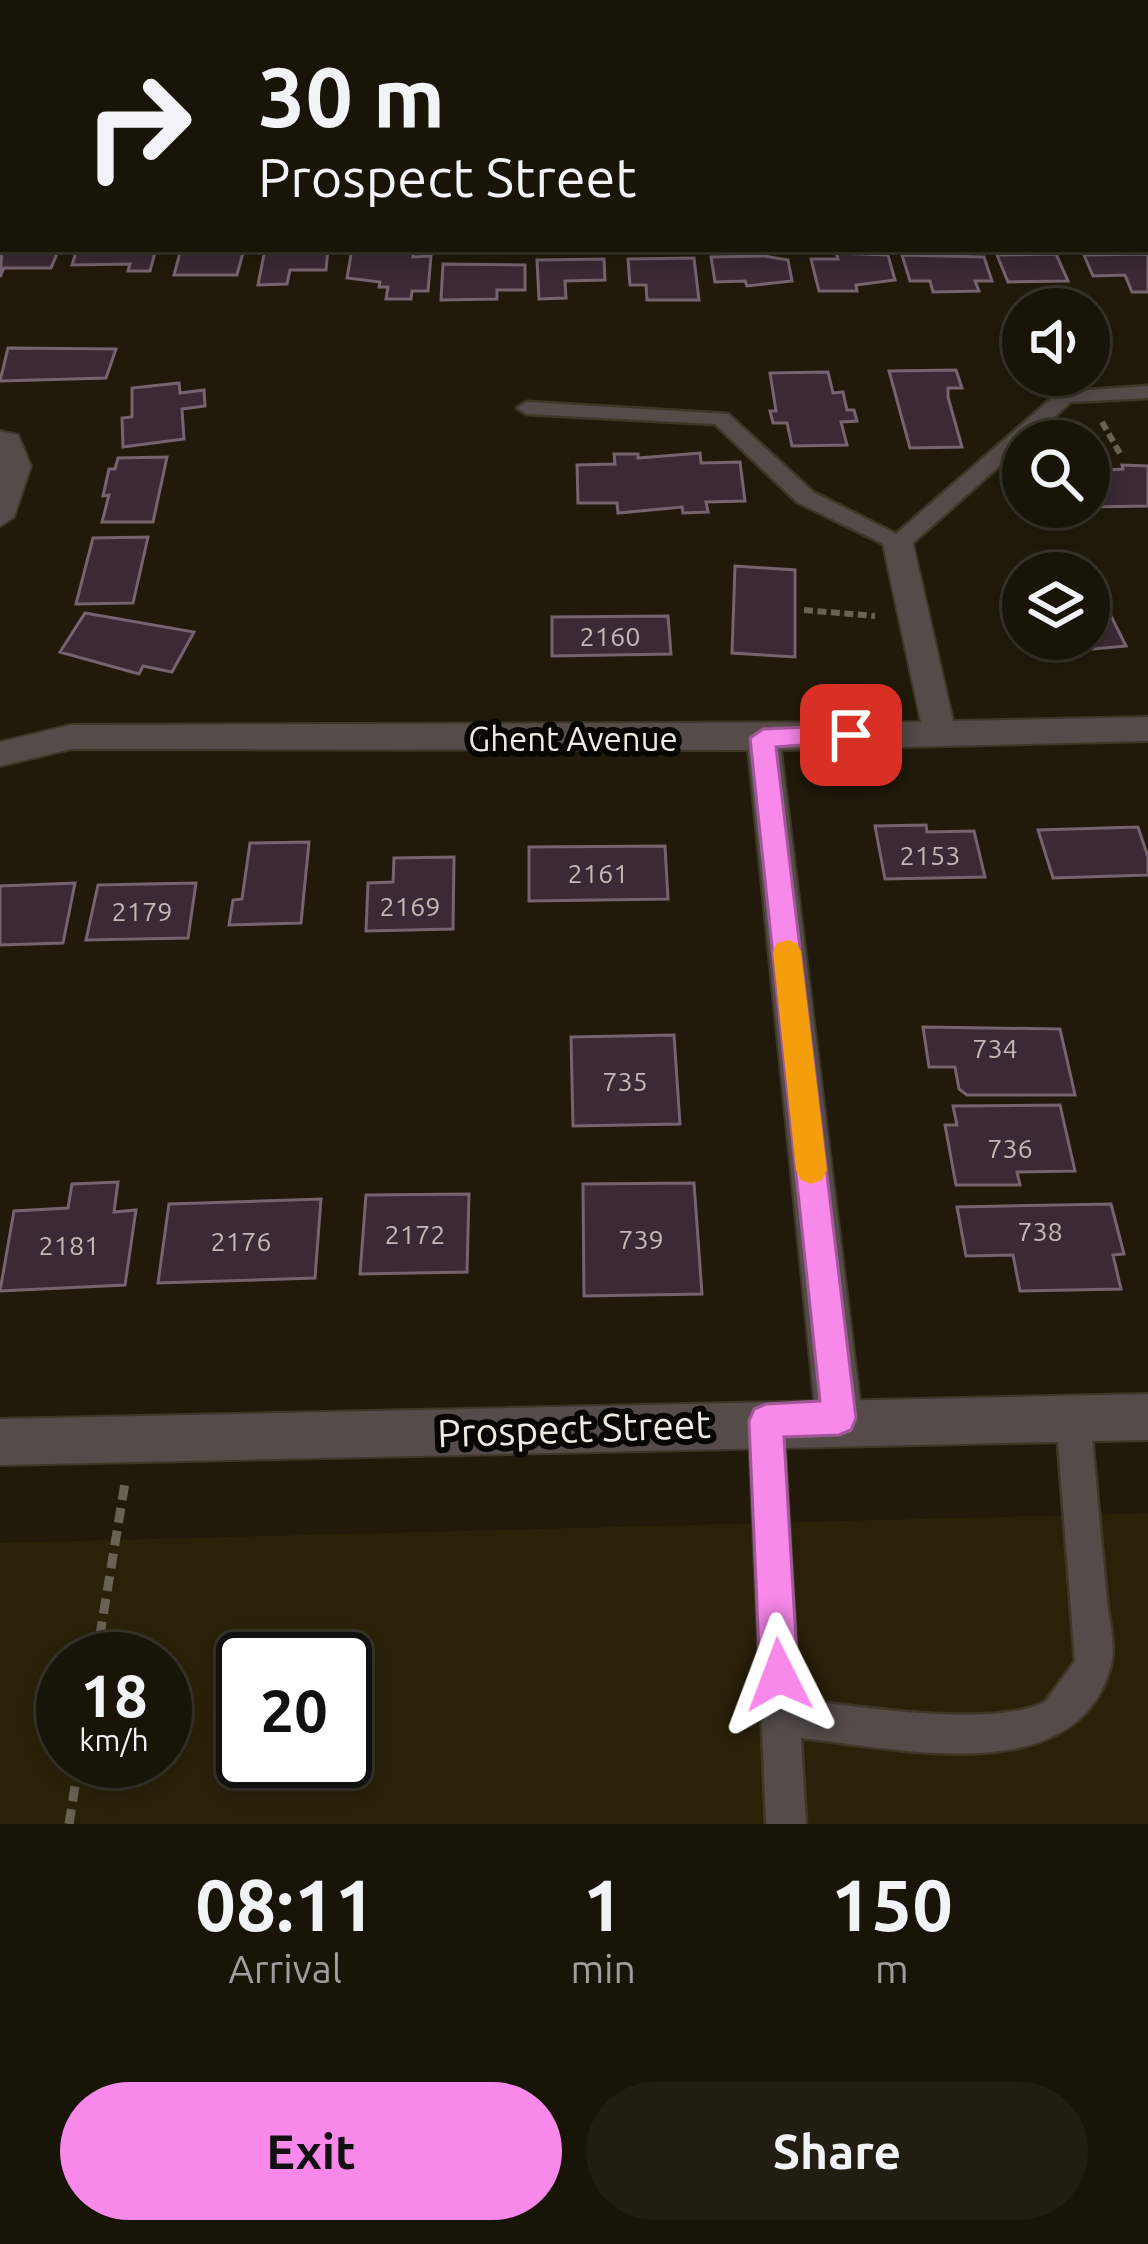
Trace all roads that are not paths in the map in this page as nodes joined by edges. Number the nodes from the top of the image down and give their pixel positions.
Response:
1 (1148, 392) edge
2 (526, 408) dead end
3 (0, 440) edge
4 (0, 517) edge
5 (898, 544) junction
6 (1148, 729) edge
7 (939, 731) junction
8 (763, 738) junction
9 (0, 754) edge
10 (1148, 1417) edge
11 (839, 1418) junction
12 (1073, 1418) junction
13 (766, 1421) junction
14 (0, 1442) edge
15 (781, 1718) junction
16 (786, 1824) edge

1 - 5 lane
2 - 5 lane
3 - 4 street
5 - 7 street
6 - 7 street, Ghent Avenue
7 - 8 street, Ghent Avenue
8 - 9 street, Ghent Avenue
8 - 11 street
10 - 12 street, Prospect Street
11 - 12 street, Prospect Street
11 - 13 street, Prospect Street
12 - 15 lane
13 - 14 street, Prospect Street
13 - 15 lane
15 - 16 lane

